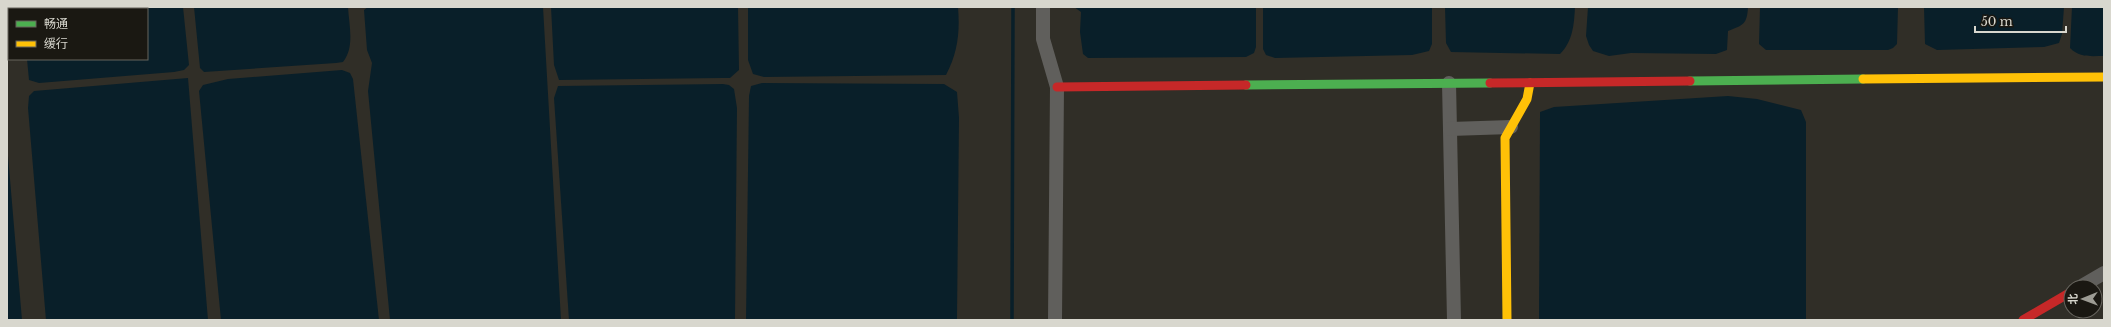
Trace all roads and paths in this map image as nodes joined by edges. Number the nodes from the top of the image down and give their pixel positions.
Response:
1 (1043, 7) edge
2 (2104, 77) edge
3 (1530, 82) junction
4 (1449, 83) junction
5 (1057, 87) junction
6 (1511, 127) junction
7 (1450, 129) junction
8 (2104, 273) edge
9 (2094, 279) edge
10 (2063, 297) edge
11 (1055, 320) edge
12 (1454, 320) edge
13 (1507, 320) edge
14 (2023, 320) edge

1 - 5 street
2 - 3 street
3 - 4 street
3 - 6 street
4 - 5 street
4 - 7 street
5 - 11 street
6 - 7 street
6 - 13 street
7 - 12 street
8 - 9 street
10 - 14 street

